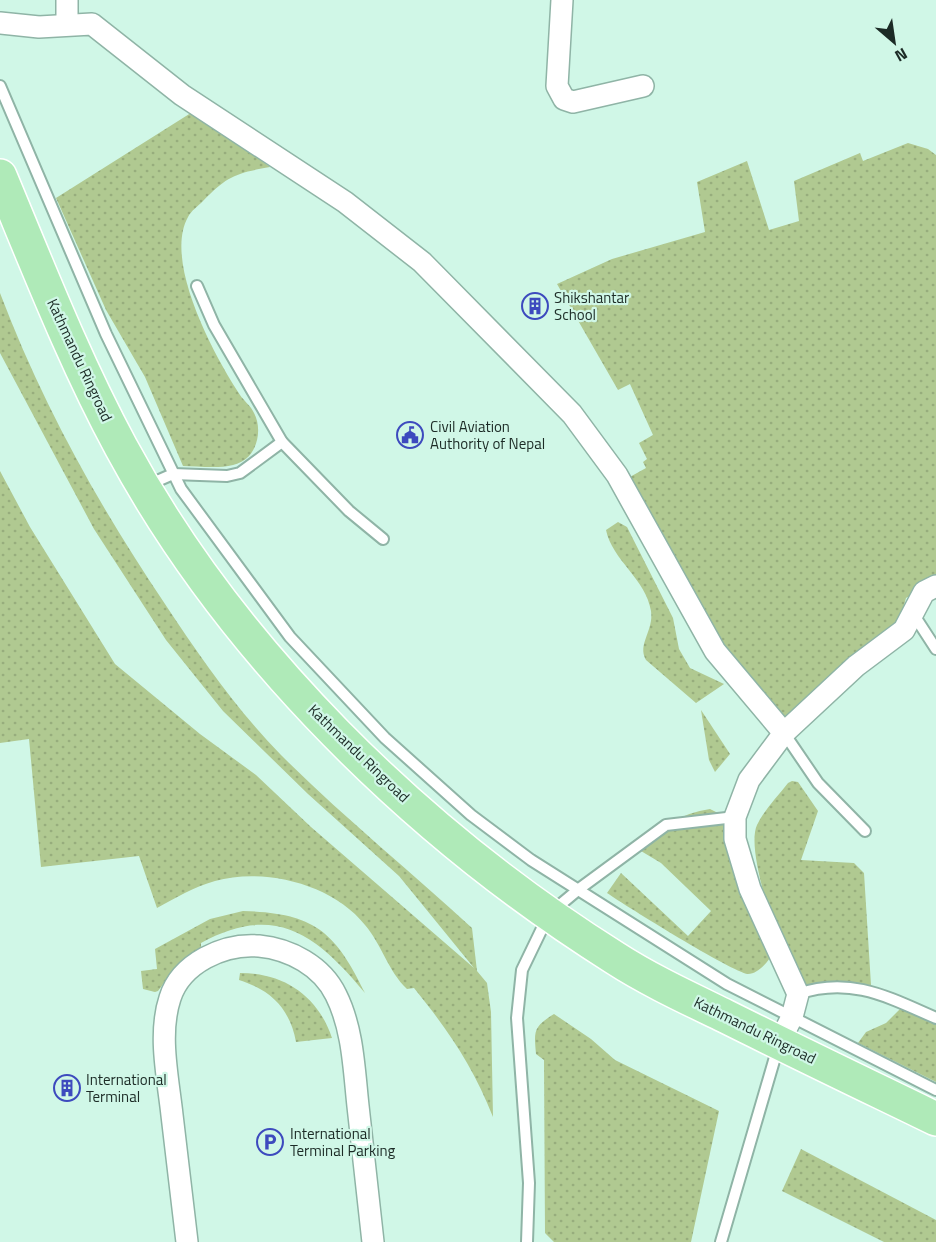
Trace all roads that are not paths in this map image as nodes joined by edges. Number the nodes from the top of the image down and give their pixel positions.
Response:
1 (67, 0) edge
2 (562, 0) edge
3 (0, 23) edge
4 (67, 24) junction
5 (0, 86) edge
6 (643, 86) dead end
7 (0, 176) edge
8 (197, 286) dead end
9 (282, 442) junction
10 (159, 480) junction
11 (383, 539) dead end
12 (936, 586) edge
13 (912, 611) junction
14 (936, 649) edge
15 (784, 734) junction
16 (735, 818) junction
17 (865, 831) dead end
18 (579, 889) junction
19 (549, 914) junction
20 (798, 994) junction
21 (936, 1018) edge
22 (786, 1030) junction
23 (936, 1090) edge
24 (936, 1119) edge
25 (187, 1242) edge
26 (373, 1242) edge
27 (527, 1242) edge
28 (721, 1242) edge

1 - 4 street
2 - 6 street
3 - 4 street
4 - 15 street
5 - 10 lane
7 - 10 highway, Kathmandu Ringroad
8 - 9 lane
9 - 10 lane
9 - 11 lane
10 - 18 lane
10 - 19 highway, Kathmandu Ringroad
12 - 13 street
13 - 14 lane
13 - 15 street
15 - 16 street
15 - 17 lane
16 - 18 lane
16 - 20 street
18 - 19 lane
18 - 22 lane
19 - 22 highway, Kathmandu Ringroad
19 - 27 lane
20 - 21 lane
20 - 22 street
22 - 23 lane
22 - 24 highway, Kathmandu Ringroad
22 - 28 lane
25 - 26 street

